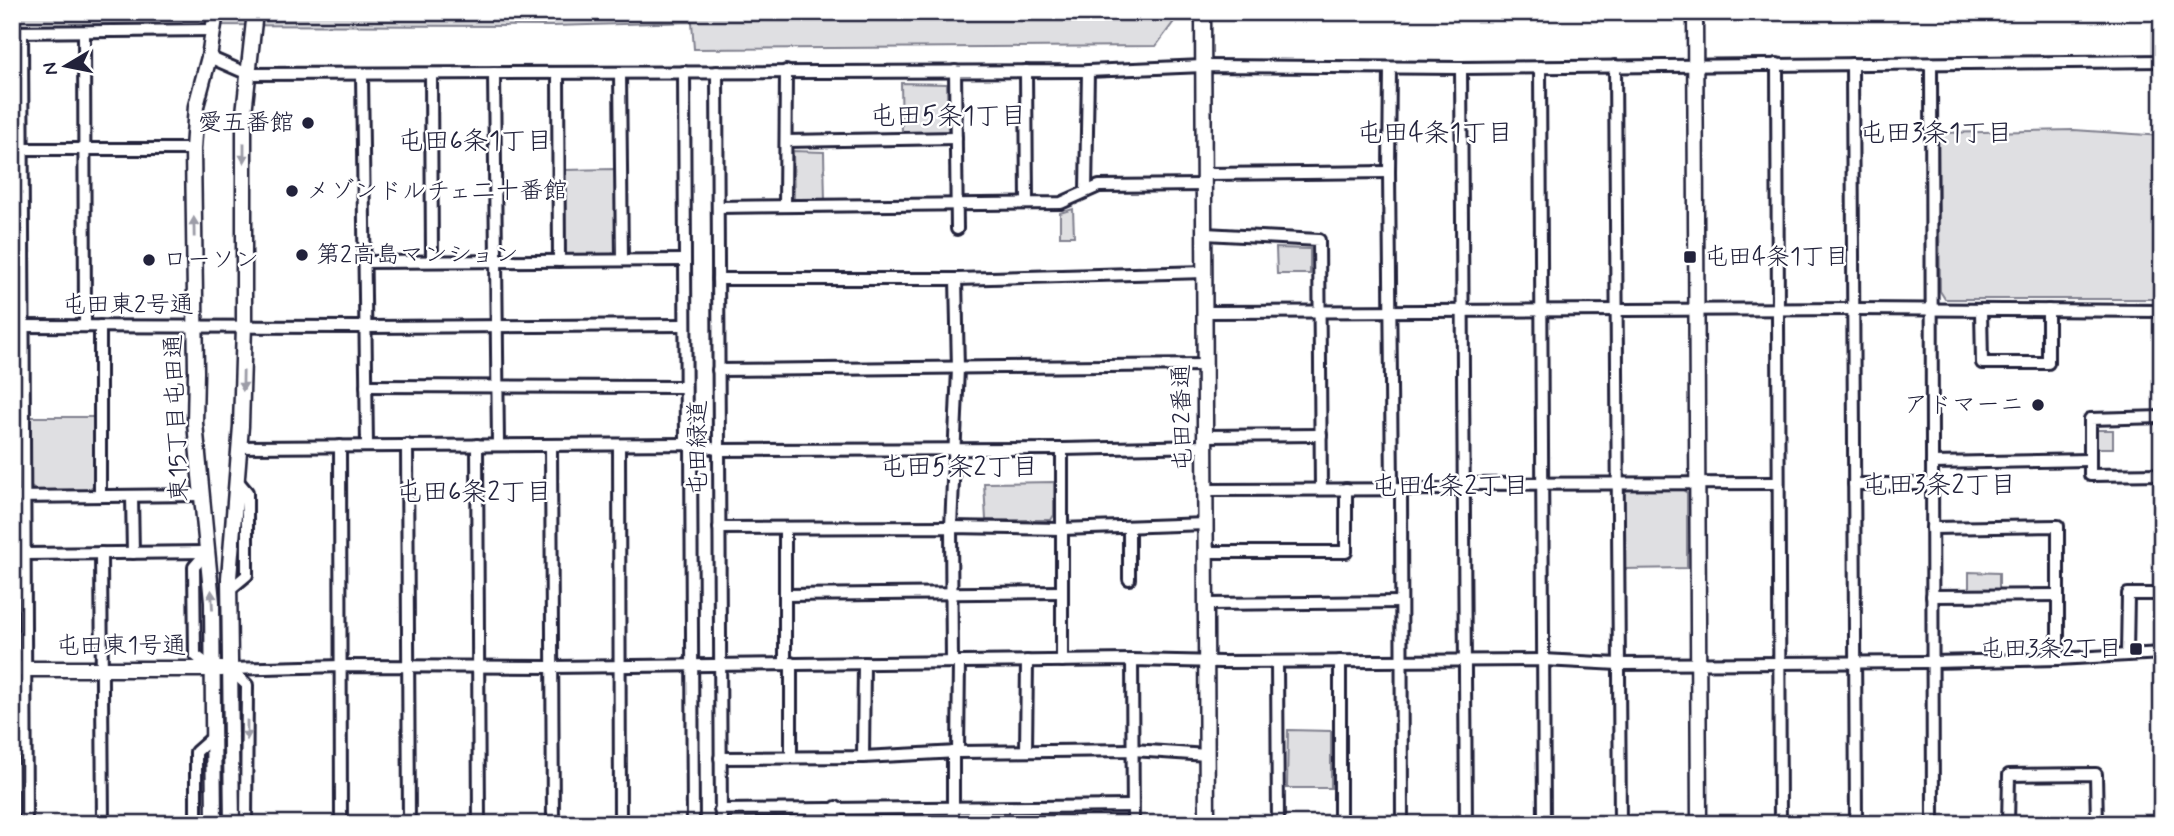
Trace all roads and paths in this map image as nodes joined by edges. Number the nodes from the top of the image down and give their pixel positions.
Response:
1 (216, 12) edge
2 (255, 12) edge
3 (1203, 12) edge
4 (1695, 12) edge
5 (214, 30) junction
6 (17, 32) edge
7 (83, 32) junction
8 (209, 57) junction
9 (2162, 61) edge
10 (1777, 64) junction
11 (1852, 64) junction
12 (1931, 64) junction
13 (1696, 65) junction
14 (1203, 66) junction
15 (1615, 66) junction
16 (1539, 67) junction
17 (1390, 68) junction
18 (1461, 68) junction
19 (786, 71) junction
20 (955, 71) junction
21 (1026, 71) junction
22 (1088, 71) junction
23 (684, 72) junction
24 (717, 72) junction
25 (494, 73) junction
26 (558, 73) junction
27 (620, 73) junction
28 (248, 74) junction
29 (362, 74) junction
30 (431, 74) junction
31 (956, 138) junction
32 (786, 141) junction
33 (17, 149) edge
34 (84, 149) junction
35 (193, 149) junction
36 (1389, 172) junction
37 (1205, 179) junction
38 (1086, 191) junction
39 (1027, 203) junction
40 (957, 204) junction
41 (785, 206) junction
42 (718, 207) junction
43 (957, 229) dead end
44 (1205, 234) junction
45 (622, 260) junction
46 (684, 260) junction
47 (432, 261) junction
48 (495, 261) junction
49 (559, 261) junction
50 (364, 262) junction
51 (1205, 272) junction
52 (718, 279) junction
53 (956, 279) junction
54 (1854, 309) junction
55 (1617, 310) junction
56 (1697, 310) junction
57 (1778, 310) junction
58 (1932, 310) junction
59 (1981, 310) junction
60 (2048, 310) junction
61 (1464, 311) junction
62 (1541, 311) junction
63 (2162, 311) edge
64 (1205, 312) junction
65 (1320, 312) junction
66 (1391, 312) junction
67 (684, 325) junction
68 (18, 326) edge
69 (85, 326) junction
70 (100, 326) junction
71 (196, 326) junction
72 (244, 326) junction
73 (366, 327) junction
74 (496, 327) junction
75 (1205, 365) junction
76 (958, 369) junction
77 (718, 370) junction
78 (366, 386) junction
79 (497, 386) junction
80 (685, 387) junction
81 (2162, 417) edge
82 (1321, 435) junction
83 (1206, 441) junction
84 (498, 444) junction
85 (619, 444) junction
86 (688, 444) junction
87 (367, 445) junction
88 (407, 445) junction
89 (477, 445) junction
90 (551, 445) junction
91 (340, 446) junction
92 (241, 447) junction
93 (953, 448) junction
94 (1062, 449) junction
95 (719, 450) junction
96 (2090, 460) junction
97 (1932, 463) junction
98 (2162, 474) edge
99 (1618, 483) junction
100 (1698, 483) junction
101 (1542, 484) junction
102 (1778, 484) junction
103 (1854, 484) junction
104 (1931, 484) junction
105 (1465, 487) junction
106 (1321, 489) junction
107 (1346, 489) junction
108 (1396, 489) junction
109 (1206, 490) junction
110 (202, 495) junction
111 (100, 496) junction
112 (132, 496) junction
113 (18, 497) edge
114 (1206, 524) junction
115 (951, 527) junction
116 (719, 528) junction
117 (785, 528) junction
118 (1129, 528) junction
119 (1932, 528) junction
120 (1062, 529) junction
121 (207, 552) junction
122 (1207, 552) junction
123 (101, 553) junction
124 (133, 553) junction
125 (24, 554) junction
126 (1129, 579) dead end
127 (1062, 592) junction
128 (951, 593) junction
129 (2162, 594) edge
130 (785, 595) junction
131 (2058, 595) junction
132 (1932, 596) junction
133 (1401, 602) junction
134 (1207, 604) junction
135 (2162, 653) edge
136 (2127, 654) junction
137 (2058, 659) junction
138 (1132, 660) junction
139 (1205, 660) junction
140 (1466, 660) junction
141 (1544, 660) junction
142 (1027, 661) junction
143 (1062, 661) junction
144 (1340, 661) junction
145 (1402, 661) junction
146 (955, 662) junction
147 (1277, 662) junction
148 (1854, 662) junction
149 (1932, 662) junction
150 (788, 663) junction
151 (864, 663) junction
152 (1699, 663) junction
153 (1779, 663) junction
154 (692, 664) junction
155 (720, 664) junction
156 (1618, 664) junction
157 (478, 665) junction
158 (619, 665) junction
159 (342, 666) junction
160 (408, 666) junction
161 (552, 667) junction
162 (19, 669) edge
163 (102, 669) junction
164 (213, 669) junction
165 (230, 669) junction
166 (213, 737) junction
167 (1133, 750) junction
168 (1026, 751) junction
169 (956, 752) junction
170 (1207, 755) junction
171 (791, 757) junction
172 (863, 757) junction
173 (720, 758) junction
174 (1132, 806) junction
175 (836, 807) junction
176 (953, 807) junction
177 (720, 810) junction
178 (26, 824) edge
179 (103, 824) edge
180 (195, 824) edge
181 (214, 824) edge
182 (232, 824) edge
183 (246, 824) edge
184 (341, 824) edge
185 (409, 824) edge
186 (479, 824) edge
187 (553, 824) edge
188 (620, 824) edge
189 (693, 824) edge
190 (721, 824) edge
191 (837, 824) edge
192 (953, 824) edge
193 (1133, 824) edge
194 (1207, 824) edge
195 (1278, 824) edge
196 (1340, 824) edge
197 (1402, 824) edge
198 (1466, 824) edge
199 (1544, 824) edge
200 (1620, 824) edge
201 (1699, 824) edge
202 (1780, 824) edge
203 (1856, 824) edge
204 (1933, 824) edge
205 (2008, 824) edge
206 (2097, 824) edge

1 - 5 street, 東15丁目屯田通
2 - 28 street
3 - 14 street, 屯田2番通
4 - 13 street
5 - 7 street
5 - 8 street, 東15丁目屯田通
6 - 7 street
6 - 33 street
7 - 34 street
8 - 28 street
8 - 35 street, 東15丁目屯田通
9 - 12 street
10 - 11 street
10 - 13 street
10 - 57 street
11 - 12 street
11 - 54 street
12 - 58 street
13 - 15 street
13 - 56 street
14 - 17 street
14 - 22 street
14 - 37 street, 屯田2番通
15 - 16 street
15 - 55 street
16 - 18 street
16 - 62 street
17 - 18 street
17 - 36 street
18 - 61 street
19 - 20 street
19 - 24 street
19 - 32 street
20 - 21 street
20 - 31 street
21 - 22 street
21 - 39 street
22 - 38 street
23 - 24 street
23 - 27 street
23 - 46 street
24 - 42 street, 屯田緑道
25 - 26 street
25 - 30 street
25 - 48 street
26 - 27 street
26 - 49 street
27 - 45 street
28 - 29 street
28 -> 72 street
29 - 30 street
29 - 50 street
30 - 47 street
31 - 32 street
31 - 40 street
32 - 41 street
33 - 34 street
33 - 68 street
34 - 35 street
34 - 69 street
71 -> 35 street, 東15丁目屯田通
36 - 37 street
36 - 66 street
37 - 38 street
37 - 44 street, 屯田2番通
38 - 39 street
39 - 40 street
40 - 41 street
40 - 43 street
41 - 42 street
42 - 52 street, 屯田緑道
44 - 51 street, 屯田2番通
44 - 65 street
45 - 46 street
45 - 49 street
46 - 67 street
47 - 48 street
47 - 50 street
48 - 49 street
48 - 74 street
50 - 73 street
51 - 53 street
51 - 64 street, 屯田2番通
52 - 53 street
52 - 77 street, 屯田緑道
53 - 76 street
54 - 57 street
54 - 58 street
54 - 103 street
55 - 56 street
55 - 62 street
55 - 99 street
56 - 57 street
56 - 100 street
57 - 102 street
58 - 59 street
58 - 97 street
59 - 60 street
59 - 60 street
60 - 63 street
61 - 62 street
61 - 66 street
61 - 105 street
62 - 101 street
64 - 65 street
64 - 75 street, 屯田2番通
65 - 66 street
65 - 82 street
66 - 108 street
67 - 74 street, 屯田東2号通
67 - 80 street
68 - 69 street, 屯田東2号通
68 - 113 street
69 - 70 street, 屯田東2号通
70 - 71 street, 屯田東2号通
70 - 111 street
71 - 72 street, 屯田東2号通
71 - 110 street, 東15丁目屯田通
72 - 73 street, 屯田東2号通
72 -> 92 street
73 - 74 street, 屯田東2号通
73 - 78 street
74 - 79 street
75 - 76 street
75 - 83 street, 屯田2番通
76 - 77 street
76 - 93 street
77 - 95 street, 屯田緑道
78 - 79 street
78 - 87 street
79 - 80 street
79 - 84 street
80 - 86 street
81 - 96 street
82 - 83 street
82 - 106 street
83 - 94 street
83 - 109 street, 屯田2番通
84 - 89 street
84 - 90 street
85 - 86 street
85 - 90 street
85 - 158 street
86 - 95 street
86 - 154 street
87 - 88 street
87 - 91 street
88 - 89 street
88 - 160 street
89 - 157 street
90 - 161 street
91 - 92 street
91 - 159 street
92 - 165 street
93 - 94 street
93 - 95 street
93 - 115 street
94 - 120 street
95 - 116 street, 屯田緑道
96 - 97 street
96 - 98 street
97 - 104 street
99 - 100 street
99 - 101 street
99 - 156 street
100 - 102 street
100 - 152 street
101 - 105 street
101 - 141 street
102 - 153 street
103 - 104 street
103 - 148 street
104 - 119 street
105 - 108 street
105 - 140 street
106 - 107 street
106 - 109 street
107 - 108 street
107 - 122 street
108 - 133 street
109 - 114 street, 屯田2番通
110 - 112 street
110 - 121 street, 東15丁目屯田通
111 - 112 street
111 - 113 street
112 - 124 street
113 - 125 street
114 - 118 street
114 - 122 street, 屯田2番通
115 - 117 street
115 - 120 street
115 - 128 street
116 - 117 street
116 - 155 street, 屯田緑道
117 - 130 street
118 - 120 street
118 - 126 street
119 - 131 street
119 - 132 street
120 - 127 street
121 - 124 street
164 -> 121 street, 東15丁目屯田通
122 - 134 street, 屯田2番通
123 - 124 street
123 - 125 street
123 - 163 street
125 - 162 street
127 - 128 street
127 - 143 street
128 - 130 street
128 - 146 street
129 - 136 street
130 - 150 street
131 - 132 street
131 - 137 street
132 - 149 street
133 - 134 street
133 - 145 street
134 - 139 street, 屯田2番通
135 - 136 street
136 - 137 street
137 - 149 street
138 - 139 street
138 - 143 street
138 - 167 street
139 - 147 street
139 - 170 street, 屯田2番通
140 - 141 street
140 - 145 street
140 - 198 street
141 - 156 street
141 - 199 street
142 - 143 street
142 - 146 street
142 - 168 street
144 - 145 street
144 - 147 street
144 - 196 street
145 - 197 street
146 - 151 street
146 - 169 street
147 - 195 street
148 - 149 street
148 - 153 street
148 - 203 street
149 - 204 street
150 - 151 street
150 - 155 street
150 - 171 street
151 - 172 street
152 - 153 street
152 - 156 street
152 - 201 street
153 - 202 street
154 - 155 street
154 - 158 street
154 - 189 street
155 - 173 street, 屯田緑道
156 - 200 street
157 - 160 street
157 - 161 street
157 - 186 street
158 - 161 street
158 - 188 street
159 - 160 street
159 - 165 street
159 - 184 street
160 - 185 street
161 - 187 street
162 - 163 street, 屯田東1号通
162 - 178 street
163 - 164 street, 屯田東1号通
163 - 179 street
164 - 165 street, 屯田東1号通
164 - 166 street, 東15丁目屯田通
165 - 182 street
165 -> 183 street
166 - 180 street
166 - 181 street, 東15丁目屯田通
167 - 168 street
167 - 170 street
167 - 174 street
168 - 169 street
169 - 172 street
169 - 176 street
170 - 194 street, 屯田2番通
171 - 172 street
171 - 173 street
173 - 177 street, 屯田緑道
174 - 176 street
174 - 193 street
175 - 176 street
175 - 177 street
175 - 191 street
176 - 192 street
177 - 190 street, 屯田緑道
205 - 206 street

